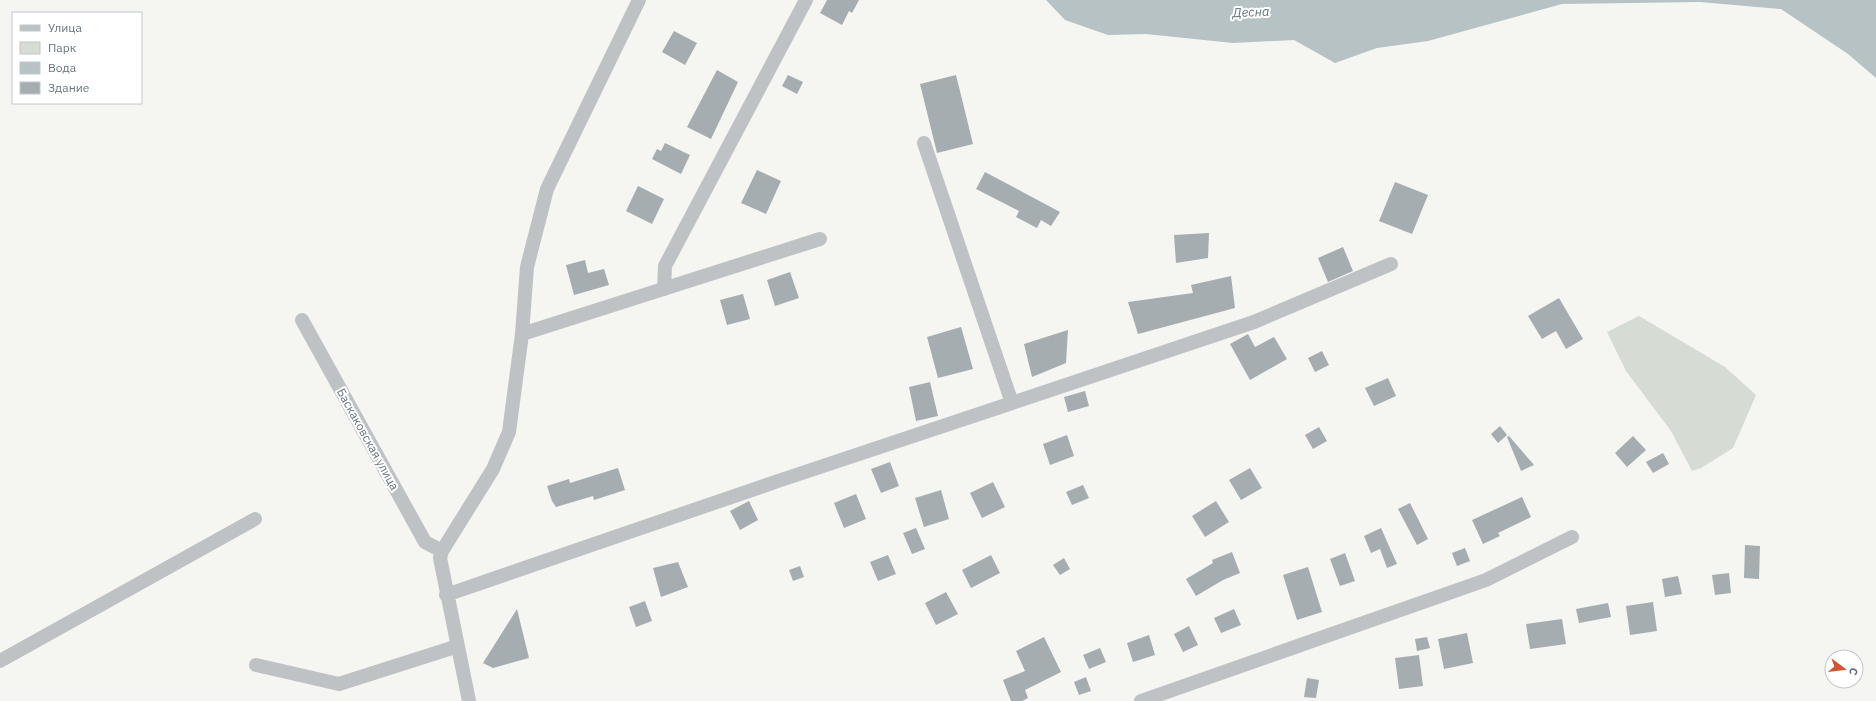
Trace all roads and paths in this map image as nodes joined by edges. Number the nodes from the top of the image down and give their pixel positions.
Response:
1 (639, 0) edge
2 (806, 0) edge
3 (924, 143) dead end
4 (820, 240) dead end
5 (1391, 264) dead end
6 (664, 289) junction
7 (302, 320) dead end
8 (522, 334) junction
9 (1012, 403) junction
10 (254, 519) dead end
11 (1572, 537) dead end
12 (441, 555) junction
13 (446, 595) junction
14 (458, 646) junction
15 (0, 661) edge
16 (256, 665) dead end
17 (469, 701) edge
18 (1141, 701) edge

1 - 8 street
2 - 6 street
3 - 9 street
4 - 6 street
5 - 9 street
6 - 8 street
7 - 12 street, Баскаковская улица
8 - 12 street
9 - 13 street
10 - 15 street
11 - 18 street
12 - 13 street
13 - 14 street
14 - 16 street
14 - 17 street

